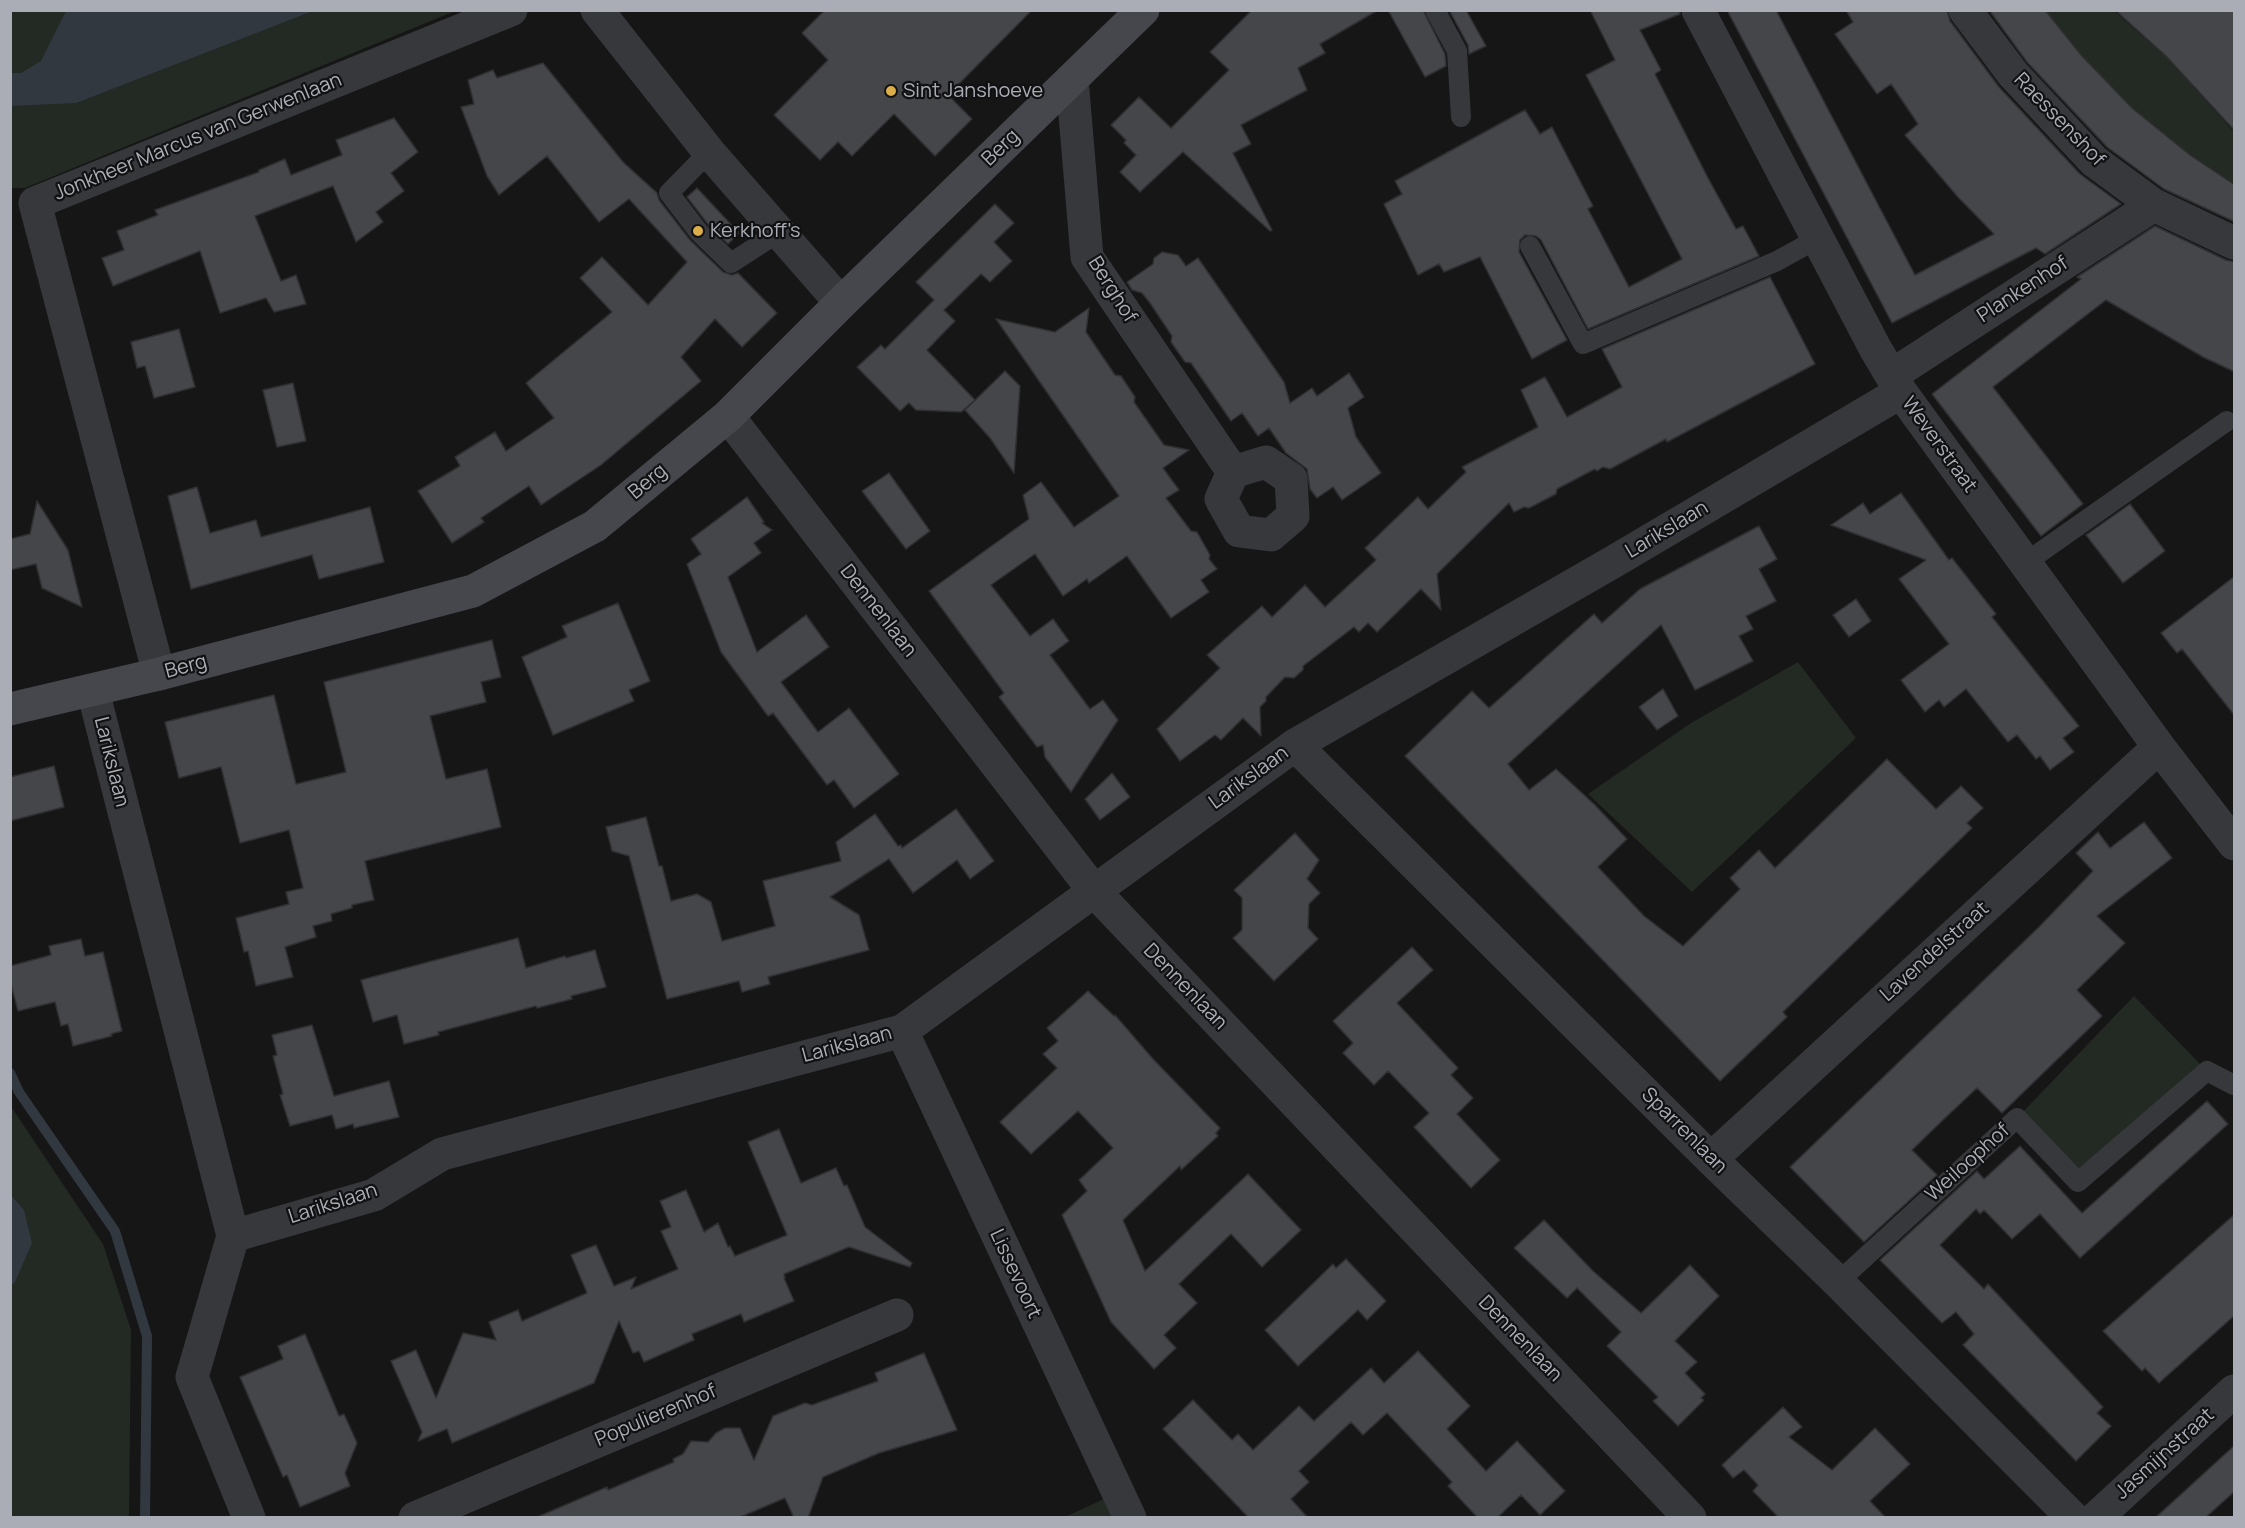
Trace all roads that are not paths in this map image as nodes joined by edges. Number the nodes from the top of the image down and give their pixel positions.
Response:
1 (511, 10) edge
2 (597, 10) edge
3 (1143, 10) edge
4 (1435, 10) edge
5 (1698, 10) edge
6 (1965, 10) edge
7 (1072, 80) junction
8 (1461, 117) dead end
9 (709, 152) junction
10 (2154, 205) junction
11 (779, 232) junction
12 (1817, 238) junction
13 (2235, 243) edge
14 (1530, 246) dead end
15 (841, 303) junction
16 (1896, 384) junction
17 (728, 416) junction
18 (2228, 421) dead end
19 (1233, 471) dead end
20 (2025, 563) junction
21 (159, 674) junction
22 (93, 691) junction
23 (10, 709) edge
24 (1295, 745) junction
25 (2159, 747) junction
26 (2235, 844) edge
27 (1094, 891) junction
28 (902, 1031) junction
29 (2235, 1085) edge
30 (1711, 1159) junction
31 (233, 1236) junction
32 (1838, 1282) junction
33 (897, 1315) dead end
34 (2235, 1391) edge
35 (249, 1518) edge
36 (415, 1518) edge
37 (1130, 1518) edge
38 (1690, 1518) edge
39 (2073, 1518) edge
40 (2096, 1518) edge

1 - 21 street, Jonkheer Marcus van Gerwenlaan
2 - 9 street
3 - 7 street, Berg
4 - 8 lane
5 - 12 street, Weverstraat
6 - 10 street, Raessenshof
7 - 15 street, Berg
7 - 19 street, Berghof
9 - 11 street
9 - 11 lane
10 - 13 street, Raessenshof
10 - 16 street, Plankenhof
11 - 15 street
12 - 14 lane
12 - 16 street, Weverstraat
15 - 17 street, Berg
16 - 20 street, Weverstraat
16 - 24 street, Larikslaan
17 - 21 street, Berg
17 - 27 street, Dennenlaan
18 - 20 lane
20 - 25 street, Weverstraat
21 - 22 street, Berg
22 - 23 street, Berg
22 - 31 street, Larikslaan
24 - 27 street, Larikslaan
24 - 30 street, Sparrenlaan
25 - 26 street, Weverstraat
25 - 30 street, Lavendelstraat
27 - 28 street, Larikslaan
27 - 38 street, Dennenlaan
28 - 31 street, Larikslaan
28 - 37 street, Lissevoort
29 - 32 lane, Weiloophof
30 - 32 street, Sparrenlaan
31 - 35 street
32 - 39 street, Sparrenlaan
33 - 36 street, Populierenhof
34 - 40 street, Jasmijnstraat

